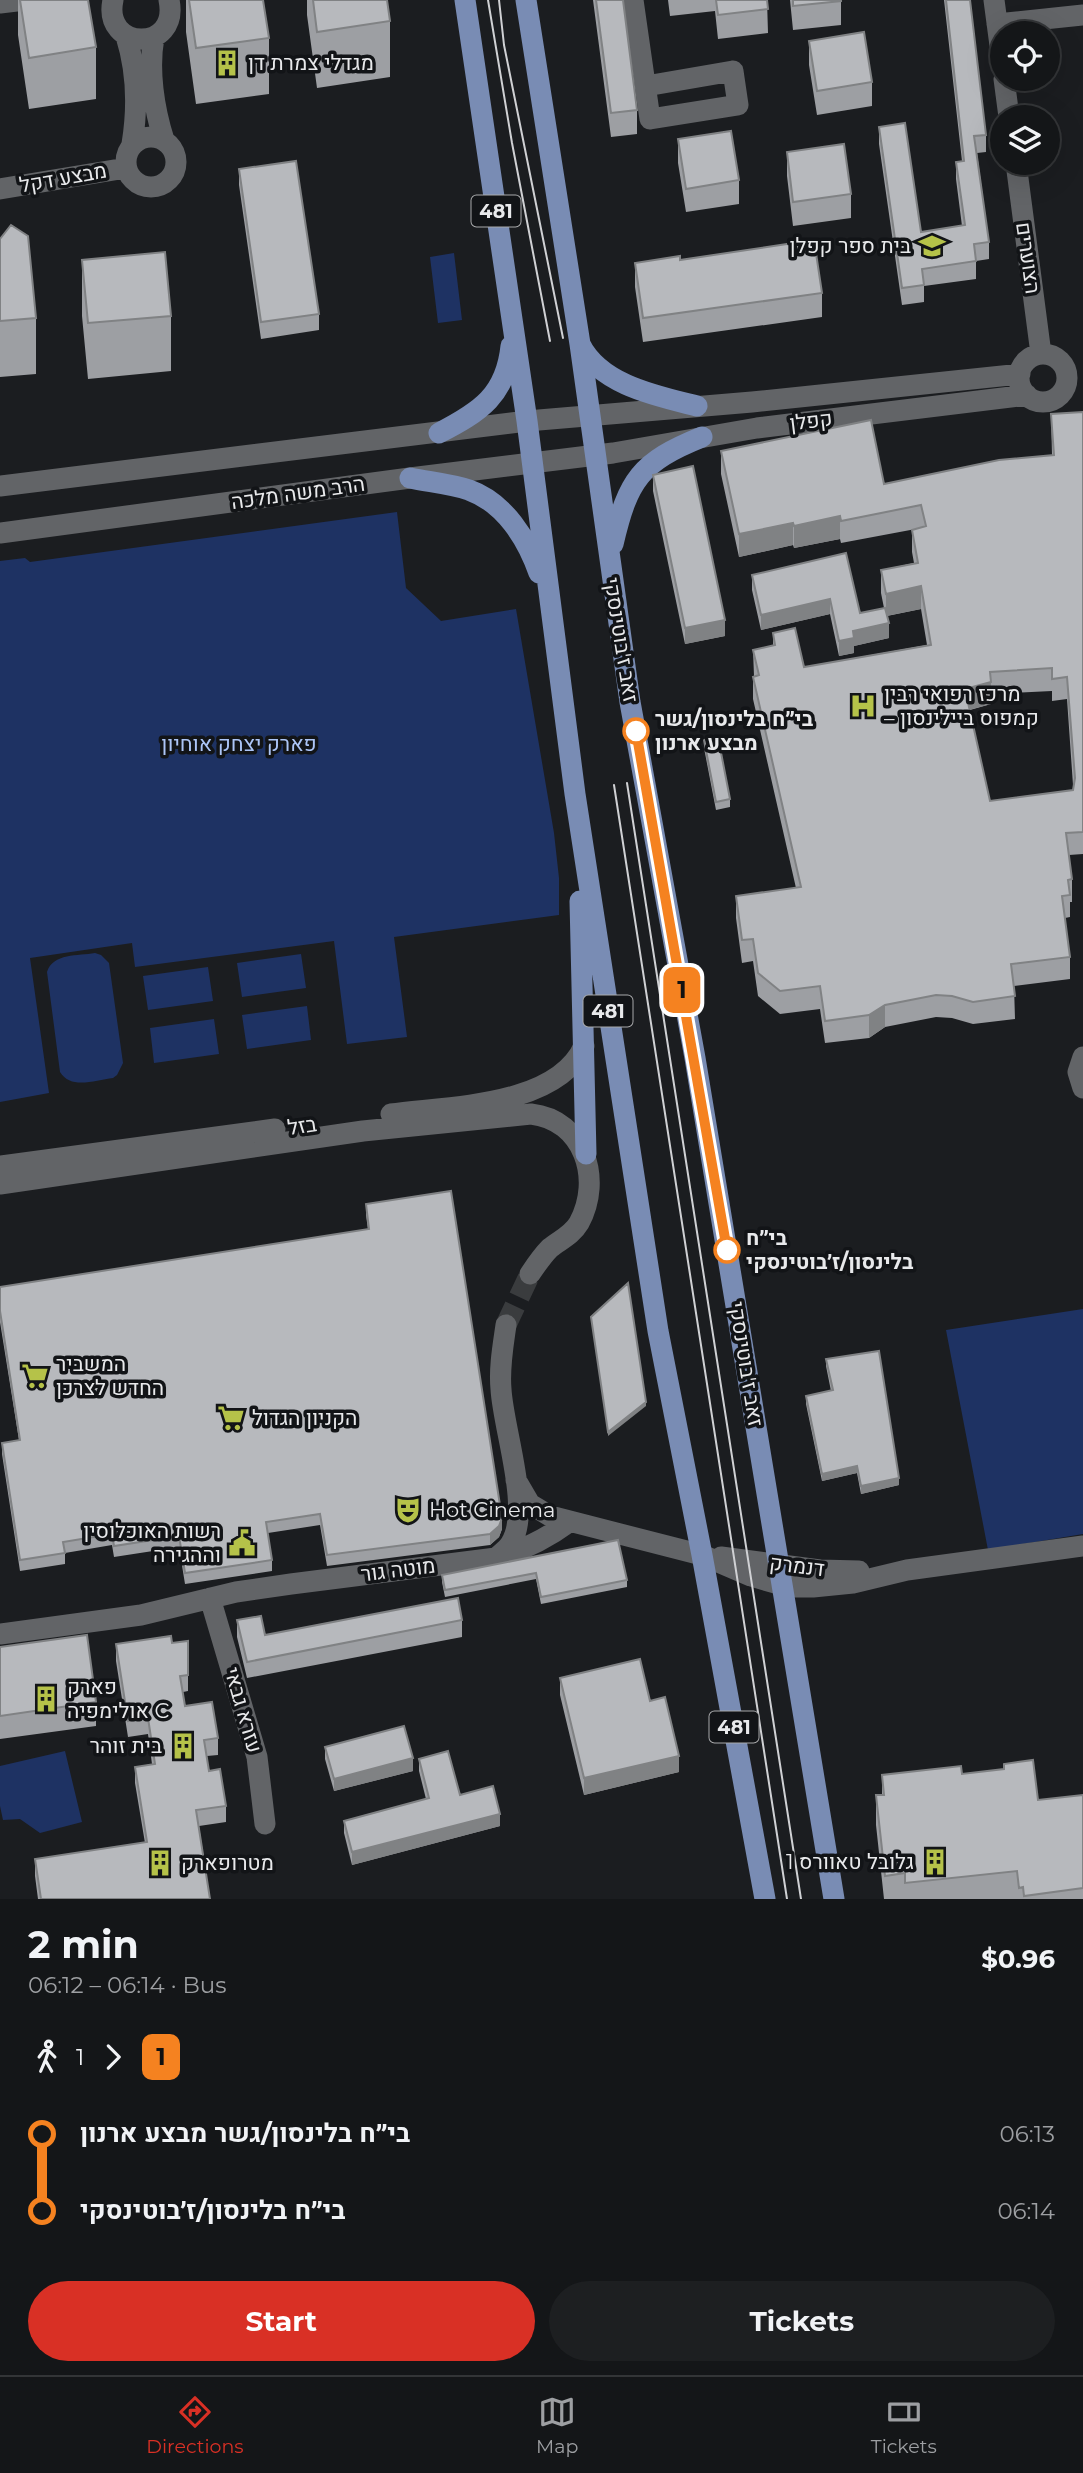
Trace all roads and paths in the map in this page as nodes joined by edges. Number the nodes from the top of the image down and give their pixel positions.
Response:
1 (25, 0) edge
2 (113, 0) edge
3 (195, 0) edge
4 (465, 0) edge
5 (633, 0) edge
6 (994, 0) edge
7 (526, 2) edge
8 (0, 3) edge
9 (170, 5) edge
10 (1083, 15) edge
11 (997, 21) edge
12 (1026, 21) edge
13 (126, 36) junction
14 (154, 37) junction
15 (646, 86) dead end
16 (164, 140) junction
17 (132, 144) junction
18 (126, 168) junction
19 (1018, 175) edge
20 (0, 189) edge
21 (513, 330) junction
22 (580, 344) junction
23 (1041, 354) junction
24 (1074, 365) edge
25 (1020, 374) junction
26 (1073, 391) edge
27 (1027, 395) junction
28 (698, 406) junction
29 (590, 416) junction
30 (527, 421) junction
31 (439, 433) junction
32 (702, 438) junction
33 (596, 454) junction
34 (533, 464) junction
35 (410, 478) junction
36 (0, 486) edge
37 (0, 533) edge
38 (609, 560) junction
39 (550, 600) junction
40 (575, 794) junction
41 (584, 1046) junction
42 (1083, 1057) edge
43 (1082, 1090) edge
44 (586, 1154) junction
45 (0, 1166) edge
46 (0, 1184) edge
47 (530, 1274) tunnel mouth
48 (506, 1325) tunnel mouth
49 (516, 1480) junction
50 (569, 1522) junction
51 (1083, 1546) edge
52 (702, 1555) junction
53 (496, 1558) junction
54 (781, 1575) junction
55 (210, 1598) junction
56 (0, 1634) edge
57 (265, 1824) dead end
58 (765, 1899) edge
59 (834, 1899) edge

1 - 8 street
2 - 13 street, מבצע דקל
3 - 9 street
4 - 21 main road, 481
5 - 15 street
6 - 11 street
7 - 22 main road, זאב ז'בוטינסקי
9 - 14 street
10 - 12 street
13 - 14 street
13 - 17 street, מבצע דקל
14 - 16 street
16 - 17 street
16 - 18 street
17 - 18 street
18 - 20 street, מבצע דקל
19 - 23 street, הצוערים
21 - 30 main road, 481
21 - 31 main road
22 - 28 main road
22 - 29 main road, זאב ז'בוטינסקי
23 - 24 street
23 - 25 street
24 - 26 street
25 - 27 street
25 - 28 street, קפלן
26 - 27 street, קפלן
27 - 32 street, קפלן
28 - 29 street, קפלן
29 - 30 street, הרב משה מלכה
29 - 33 main road, זאב ז'בוטינסקי
30 - 31 street, הרב משה מלכה
30 - 34 main road, 481
31 - 36 street, הרב משה מלכה
32 - 33 street, קפלן
32 - 38 main road
33 - 34 street, הרב משה מלכה
33 - 38 main road, זאב ז'בוטינסקי
34 - 35 street, הרב משה מלכה
34 - 39 main road, 481
35 - 37 street, הרב משה מלכה
35 - 39 main road
38 - 54 main road, זאב ז'בוטינסקי
39 - 40 main road, 481
40 - 41 main road
40 - 52 main road, 481
41 - 44 main road
41 - 45 street, בזל
42 - 43 street
44 - 46 street, בזל
44 - 47 street
48 - 49 street
49 - 50 street
49 - 53 street
50 - 52 street
50 - 53 street, מוטה גור
51 - 54 street, דנמרק
52 - 54 street, דנמרק
52 - 58 main road, 481
53 - 55 street, מוטה גור
54 - 59 main road, זאב ז'בוטינסקי
55 - 56 street, מוטה גור
55 - 57 street, עזרא גבאי

